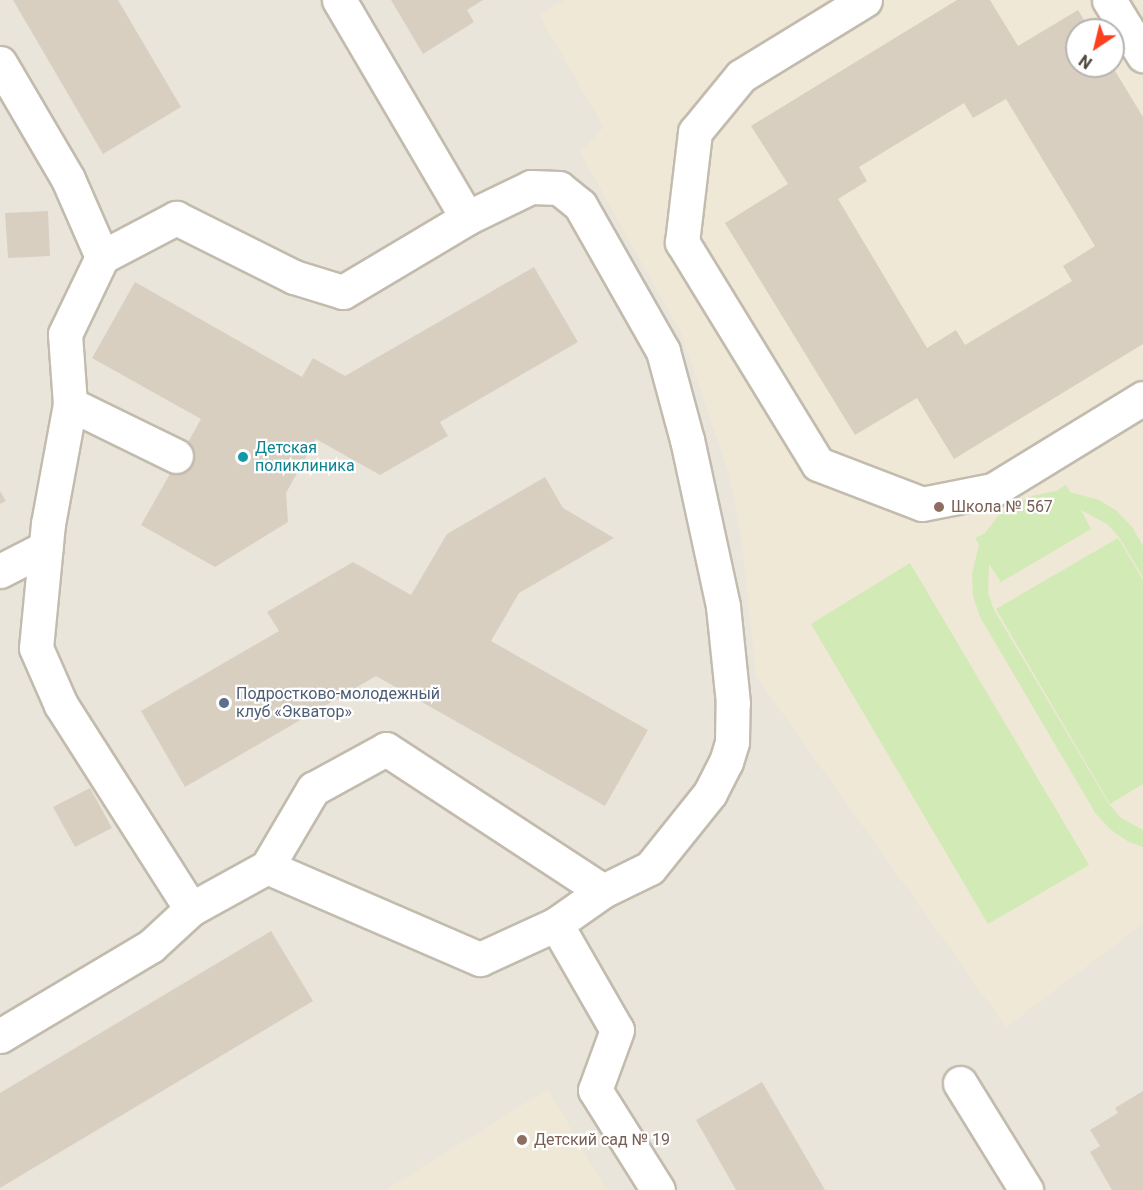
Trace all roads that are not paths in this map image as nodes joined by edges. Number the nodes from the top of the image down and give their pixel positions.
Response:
1 (339, 0) edge
2 (865, 0) edge
3 (1109, 0) edge
4 (1143, 55) edge
5 (0, 63) edge
6 (467, 218) junction
7 (102, 257) junction
8 (1143, 398) edge
9 (70, 404) junction
10 (176, 456) dead end
11 (45, 548) junction
12 (0, 571) edge
13 (267, 867) junction
14 (603, 891) junction
15 (191, 909) junction
16 (556, 924) junction
17 (0, 1036) edge
18 (960, 1083) dead end
19 (658, 1190) edge
20 (1026, 1190) edge

1 - 6 lane
2 - 8 lane
3 - 4 lane
5 - 7 lane
6 - 7 lane
6 - 14 lane
7 - 9 lane
9 - 10 lane
9 - 11 lane
11 - 12 lane
11 - 15 lane
13 - 14 lane
13 - 15 lane
13 - 16 lane
14 - 16 lane
15 - 17 lane
16 - 19 lane
18 - 20 lane

